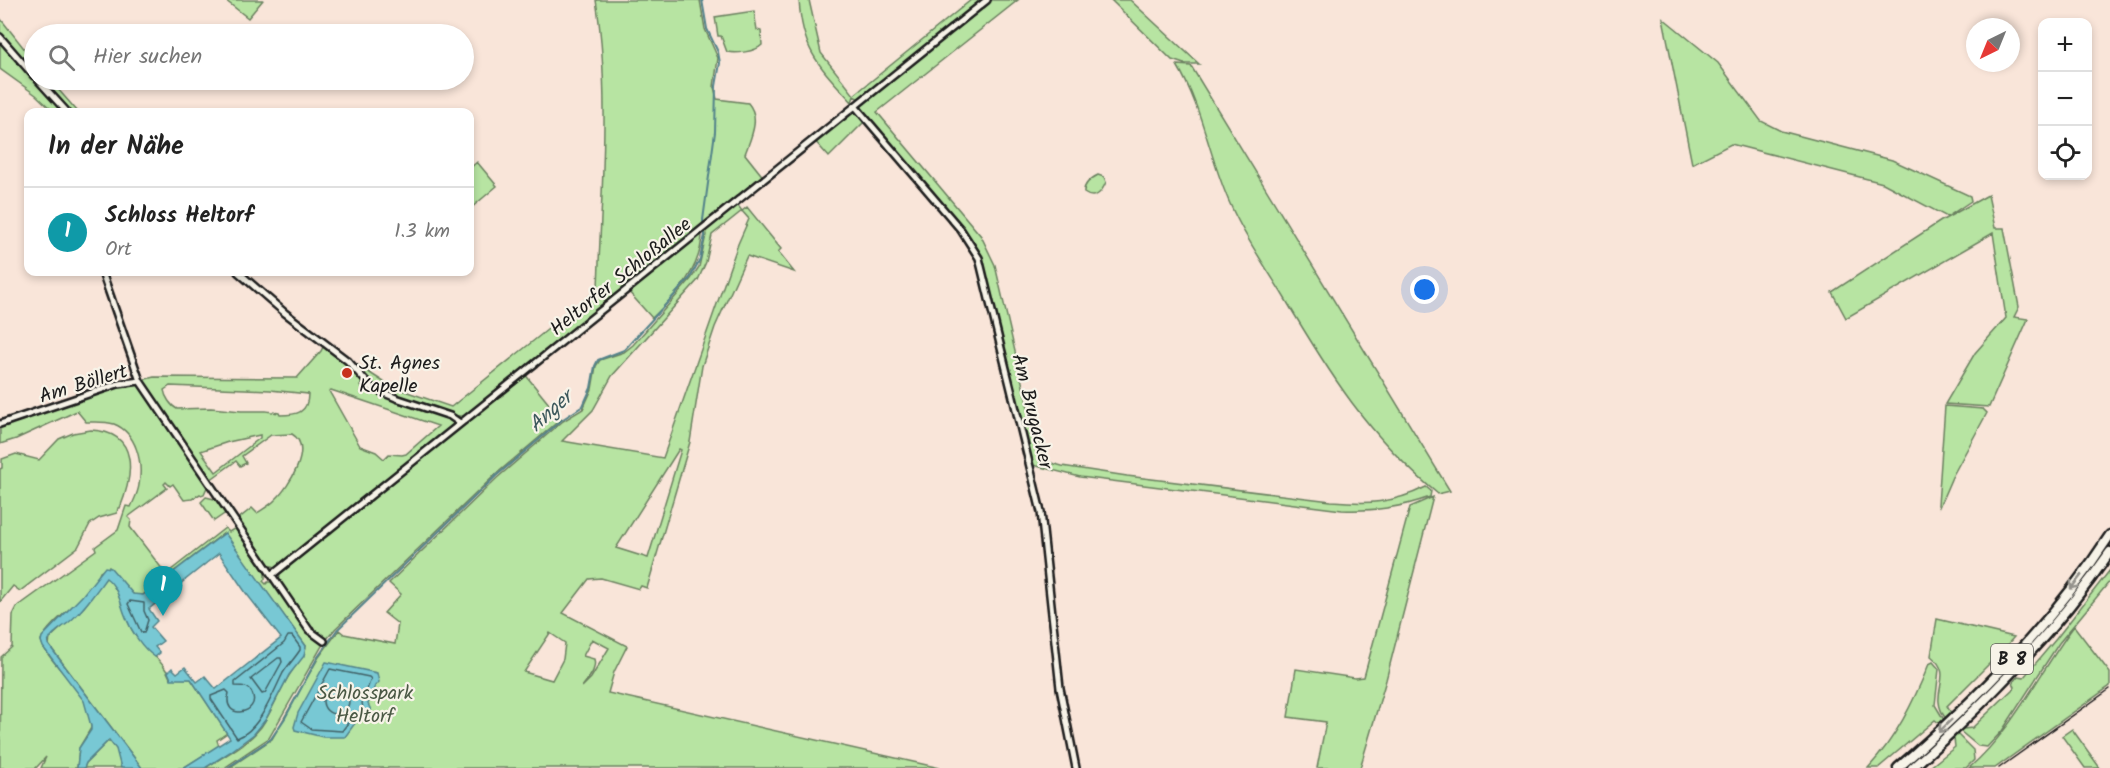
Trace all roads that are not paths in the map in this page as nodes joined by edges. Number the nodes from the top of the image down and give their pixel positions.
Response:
1 (987, 0) edge
2 (0, 37) edge
3 (24, 65) edge
4 (47, 90) edge
5 (855, 106) junction
6 (63, 108) edge
7 (103, 276) edge
8 (243, 276) edge
9 (140, 381) junction
10 (460, 423) junction
11 (0, 424) edge
12 (2110, 535) edge
13 (2110, 552) edge
14 (272, 575) junction
15 (324, 641) dead end
16 (1076, 768) edge
17 (1898, 768) edge
18 (1912, 768) edge

1 - 5 street, Heltorfer Schloßallee
2 - 3 street
4 - 6 street
5 - 10 street, Heltorfer Schloßallee
5 - 16 street, Am Brugacker
7 - 9 street
8 - 10 street
9 - 11 street, Am Böllert
9 - 14 street
10 - 14 street, Heltorfer Schloßallee
12 -> 17 highway, B 8
13 - 18 highway, B 8
14 - 15 street

